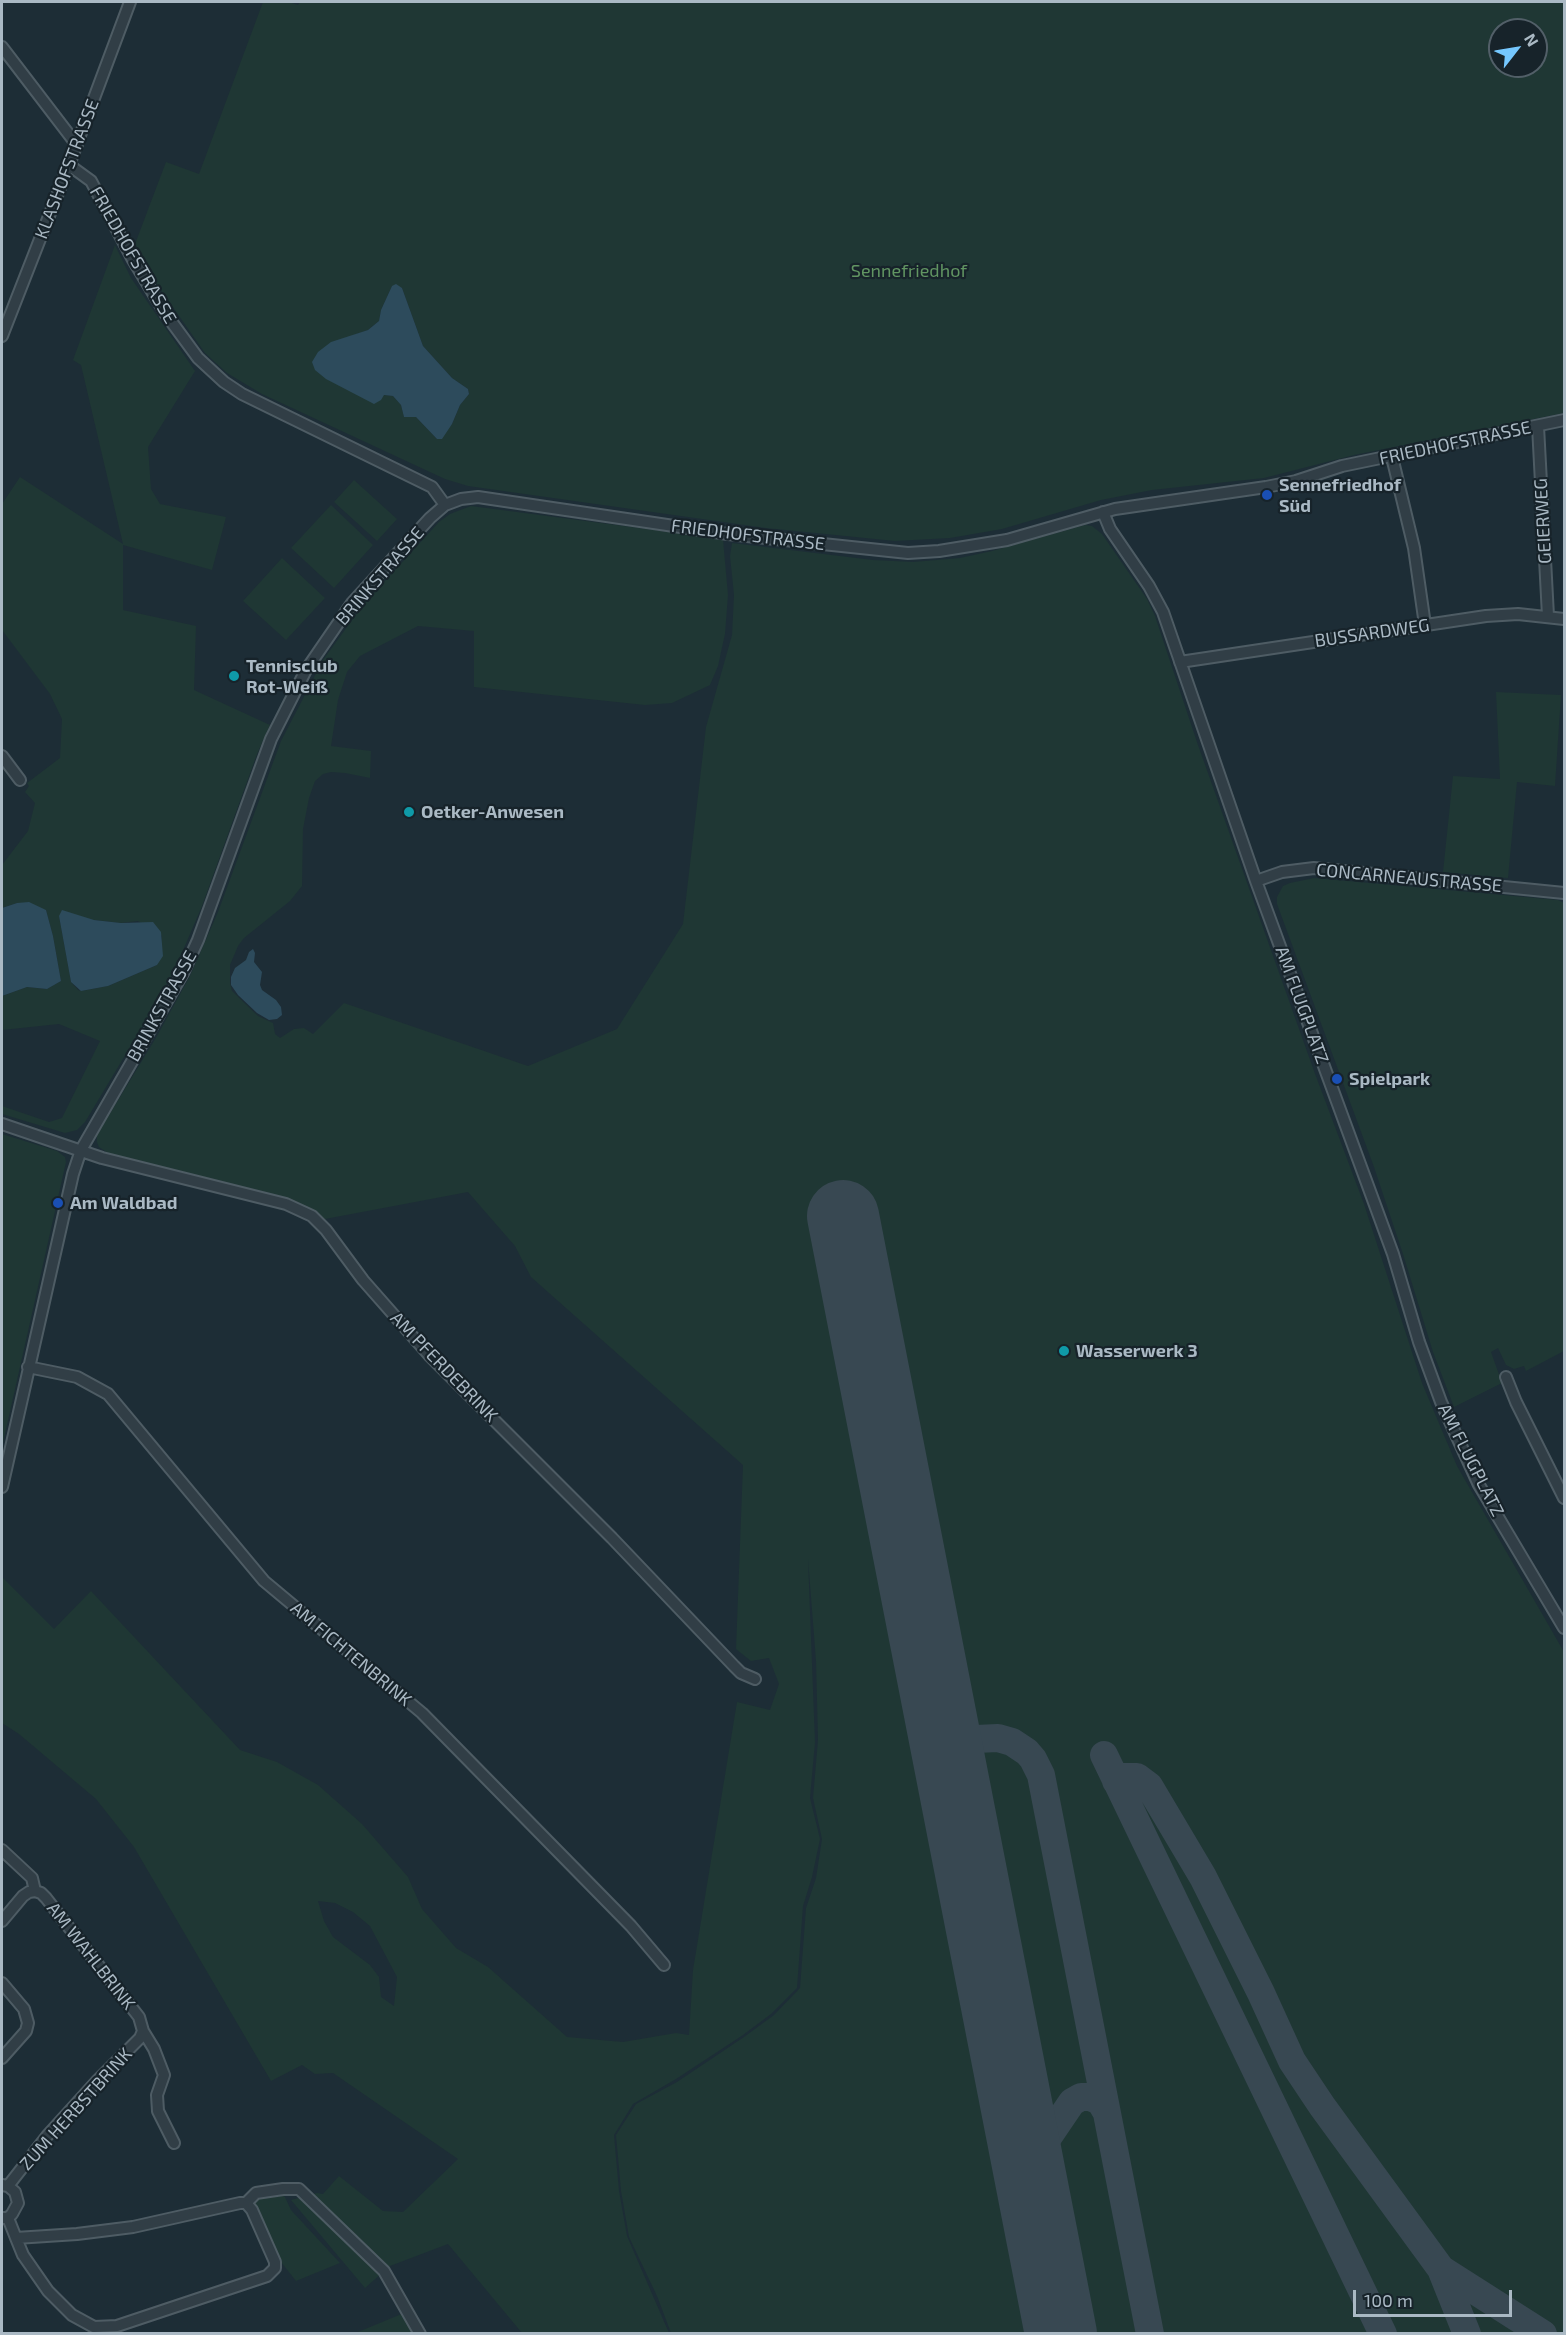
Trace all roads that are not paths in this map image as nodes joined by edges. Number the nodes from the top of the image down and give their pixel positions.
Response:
1 (130, 2) edge
2 (2, 47) edge
3 (77, 145) junction
4 (69, 165) junction
5 (3, 330) edge
6 (1564, 420) edge
7 (1538, 426) junction
8 (1392, 456) junction
9 (445, 504) junction
10 (1103, 512) junction
11 (1548, 616) junction
12 (1564, 619) edge
13 (1425, 625) junction
14 (1180, 662) junction
15 (2, 756) edge
16 (20, 780) dead end
17 (1256, 880) junction
18 (1564, 893) edge
19 (2, 1124) edge
20 (81, 1150) junction
21 (28, 1367) junction
22 (1506, 1377) dead end
23 (2, 1486) edge
24 (1564, 1498) edge
25 (1564, 1628) edge
26 (755, 1679) dead end
27 (2, 1850) edge
28 (35, 1892) junction
29 (2, 1921) edge
30 (664, 1965) dead end
31 (2, 1983) edge
32 (143, 2031) junction
33 (2, 2058) edge
34 (174, 2143) dead end
35 (4, 2186) edge
36 (246, 2203) junction
37 (5, 2218) edge
38 (16, 2238) junction
39 (420, 2334) edge

1 - 3 street, KLASHOFSTRASSE
2 - 3 street
3 - 4 street, KLASHOFSTRASSE
4 - 5 street, KLASHOFSTRASSE
4 - 9 street, FRIEDHOFSTRASSE
6 - 7 street, FRIEDHOFSTRASSE
7 - 8 street, FRIEDHOFSTRASSE
7 - 11 street, GEIERWEG
8 - 10 street, FRIEDHOFSTRASSE
8 - 13 street
9 - 10 street, FRIEDHOFSTRASSE
9 - 20 street, BRINKSTRASSE
10 - 14 street, AM FLUGPLATZ
11 - 12 street, BUSSARDWEG
11 - 13 street, BUSSARDWEG
13 - 14 street, BUSSARDWEG
14 - 17 street, AM FLUGPLATZ
15 - 16 street
17 - 18 street, CONCARNEAUSTRASSE
17 - 25 street, AM FLUGPLATZ
19 - 20 street
20 - 21 street, BRINKSTRASSE
20 - 26 street, AM PFERDEBRINK
21 - 23 street, BRINKSTRASSE
21 - 30 street, AM FICHTENBRINK
22 - 24 street
27 - 28 street, AM WAHLBRINK
28 - 29 street
28 - 32 street, AM WAHLBRINK
31 - 33 street
32 - 34 street, AM WAHLBRINK
32 - 35 street, ZUM HERBSTBRINK
35 - 37 street
36 - 38 street
36 - 38 street
36 - 39 street
37 - 38 street

